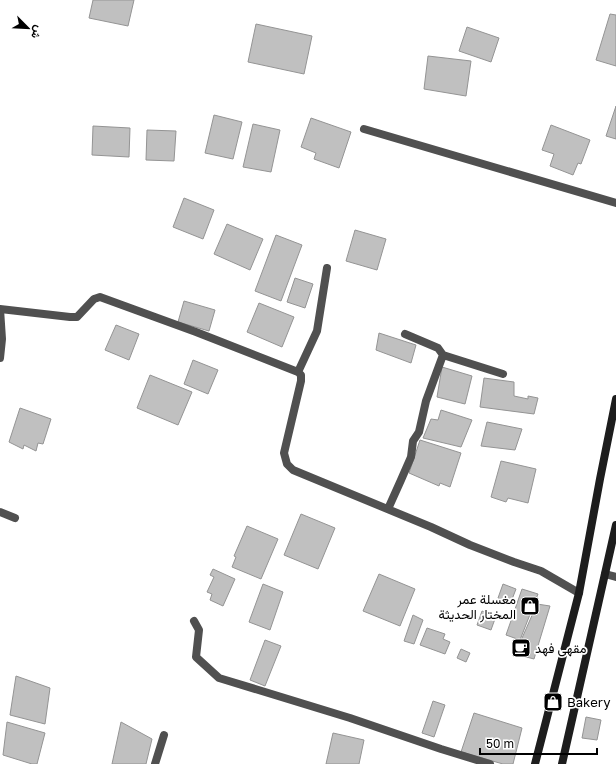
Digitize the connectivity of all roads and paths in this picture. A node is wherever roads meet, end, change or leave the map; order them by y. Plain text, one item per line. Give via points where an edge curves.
1 (364, 129) dead end
2 (616, 203) edge
3 (327, 268) dead end
4 (0, 309) edge
5 (405, 334) dead end
6 (443, 355) junction
7 (0, 358) edge
8 (298, 372) junction
9 (503, 374) dead end
10 (616, 399) edge
11 (388, 509) junction
12 (0, 512) edge
13 (14, 518) dead end
14 (616, 525) edge
15 (605, 574) junction
16 (616, 577) edge
17 (579, 593) junction
18 (194, 621) dead end
19 (164, 735) dead end
20 (155, 764) edge
21 (490, 764) edge
22 (535, 764) edge
23 (562, 764) edge

1 - 2 street
3 - 8 street via 317,331
4 - 7 street
4 - 8 street via 77,317 94,299 100,297
5 - 6 street via 438,348
6 - 9 street
6 - 11 street via 426,400 419,432 413,441 411,457
8 - 11 street via 301,380 284,453 288,464 300,474
10 - 17 main road
11 - 17 street via 470,545 541,571
12 - 13 street
14 - 15 main road
15 - 16 street
15 - 23 main road
17 - 22 main road
18 - 21 street via 199,630 196,657 219,678
19 - 20 street

